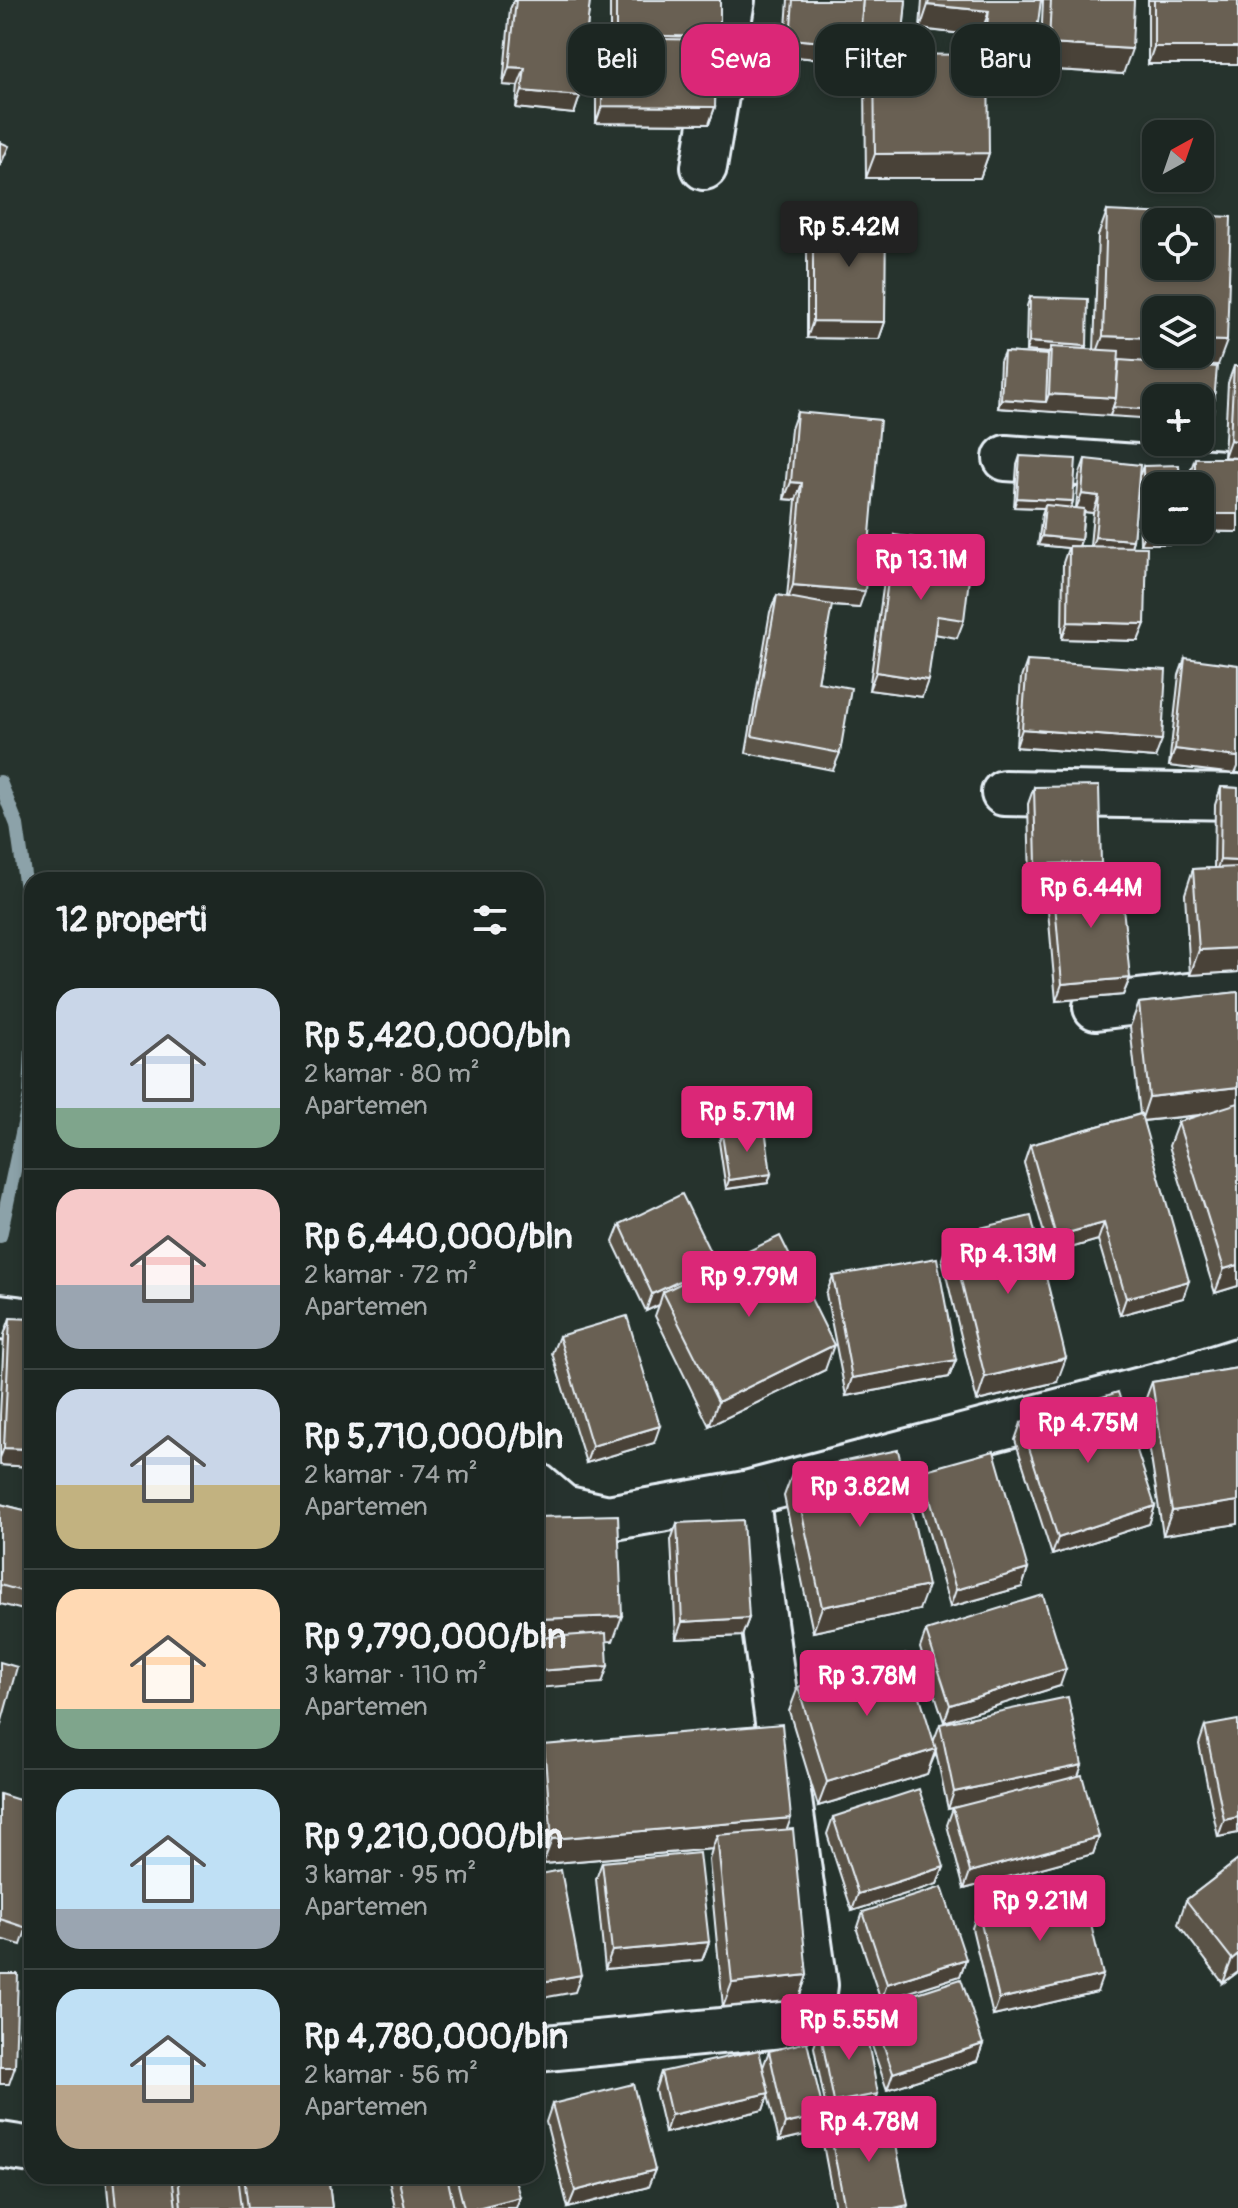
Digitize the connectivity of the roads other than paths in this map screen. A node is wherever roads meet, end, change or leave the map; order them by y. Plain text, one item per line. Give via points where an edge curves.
1 (732, 0) edge
2 (704, 167) dead end
3 (1006, 458) dead end
4 (1238, 474) edge
5 (1004, 793) dead end
6 (1238, 797) edge
7 (1238, 990) edge
8 (1096, 1007) edge
9 (0, 1317) edge
10 (24, 1320) edge
11 (1238, 1361) edge
12 (544, 1492) edge
13 (746, 1494) junction
14 (544, 2048) edge
15 (0, 2145) edge
16 (24, 2149) edge

1 - 2 street
3 - 4 street
5 - 6 street
7 - 8 street
9 - 10 street
11 - 13 street
12 - 13 street via 563,1508 608,1518
13 - 14 street via 815,1985 812,2008 792,2024
15 - 16 street

